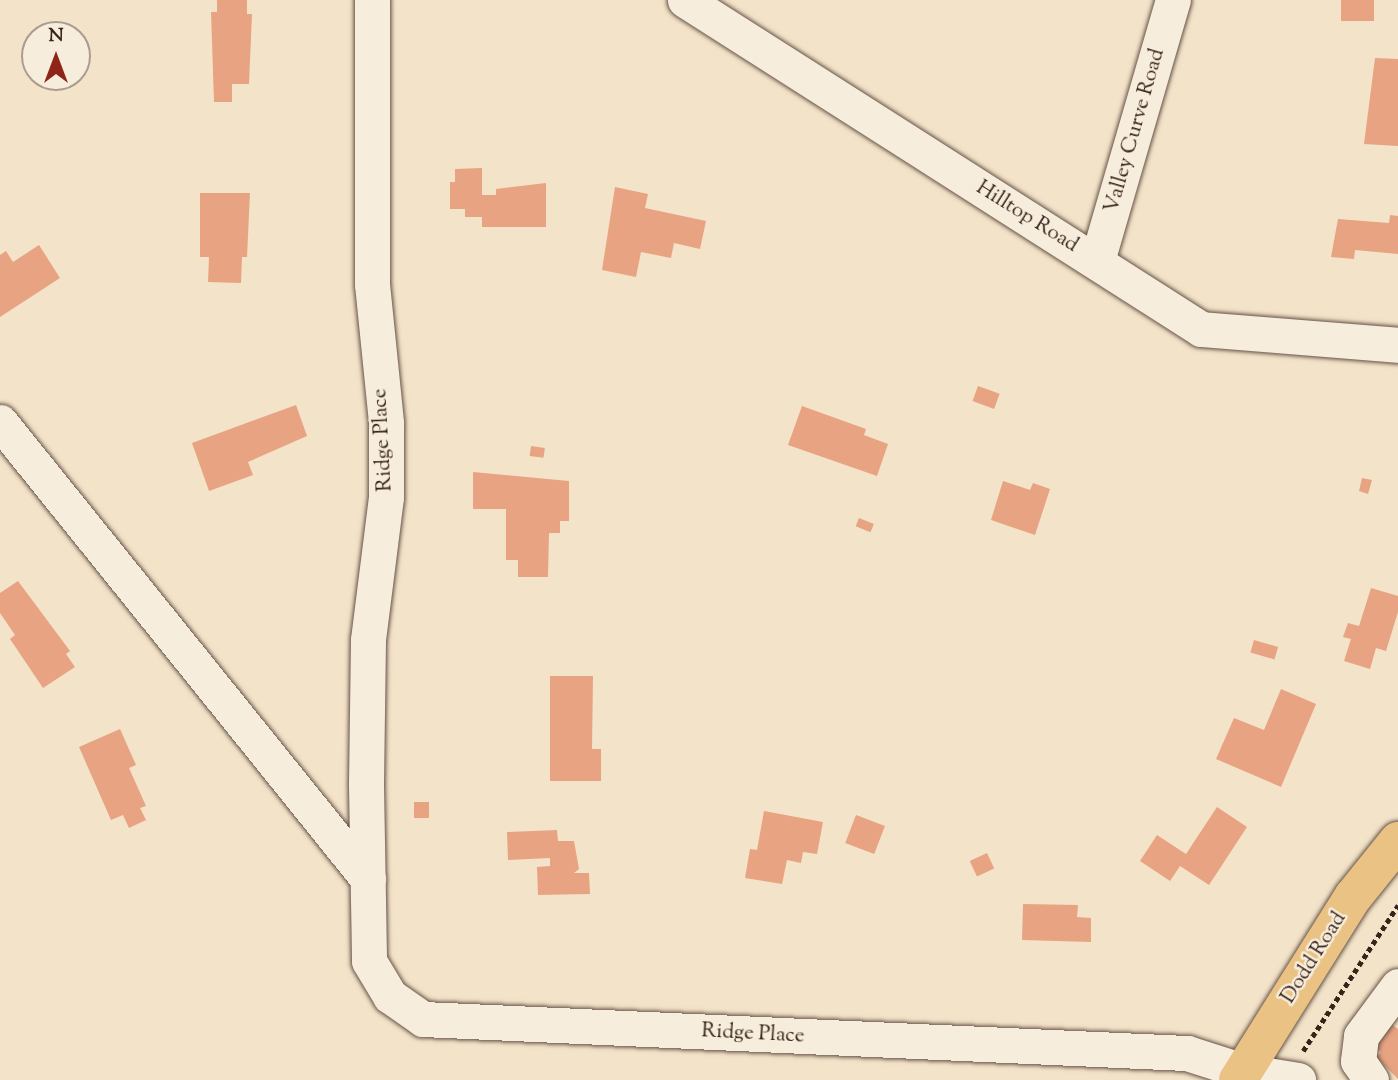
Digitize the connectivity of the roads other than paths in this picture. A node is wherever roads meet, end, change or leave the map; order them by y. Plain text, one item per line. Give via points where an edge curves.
1 (372, 0) edge
2 (685, 0) edge
3 (1173, 0) edge
4 (1097, 261) junction
5 (1398, 345) edge
6 (0, 422) edge
7 (1398, 841) edge
8 (368, 878) junction
9 (1398, 986) edge
10 (1298, 1069) edge
11 (1243, 1077) edge
12 (1371, 1080) edge

1 - 8 street, Ridge Place via 372,284 386,423 386,497 368,640
2 - 4 street, Hilltop Road
3 - 4 street, Valley Curve Road
4 - 5 street, Hilltop Road via 1201,329
6 - 8 street
7 - 11 main road, Dodd Road via 1353,897
8 - 11 street, Ridge Place via 369,961 390,996 423,1019 1187,1053
9 - 12 street via 1361,1037 1358,1061
10 - 11 street, Ridge Place

